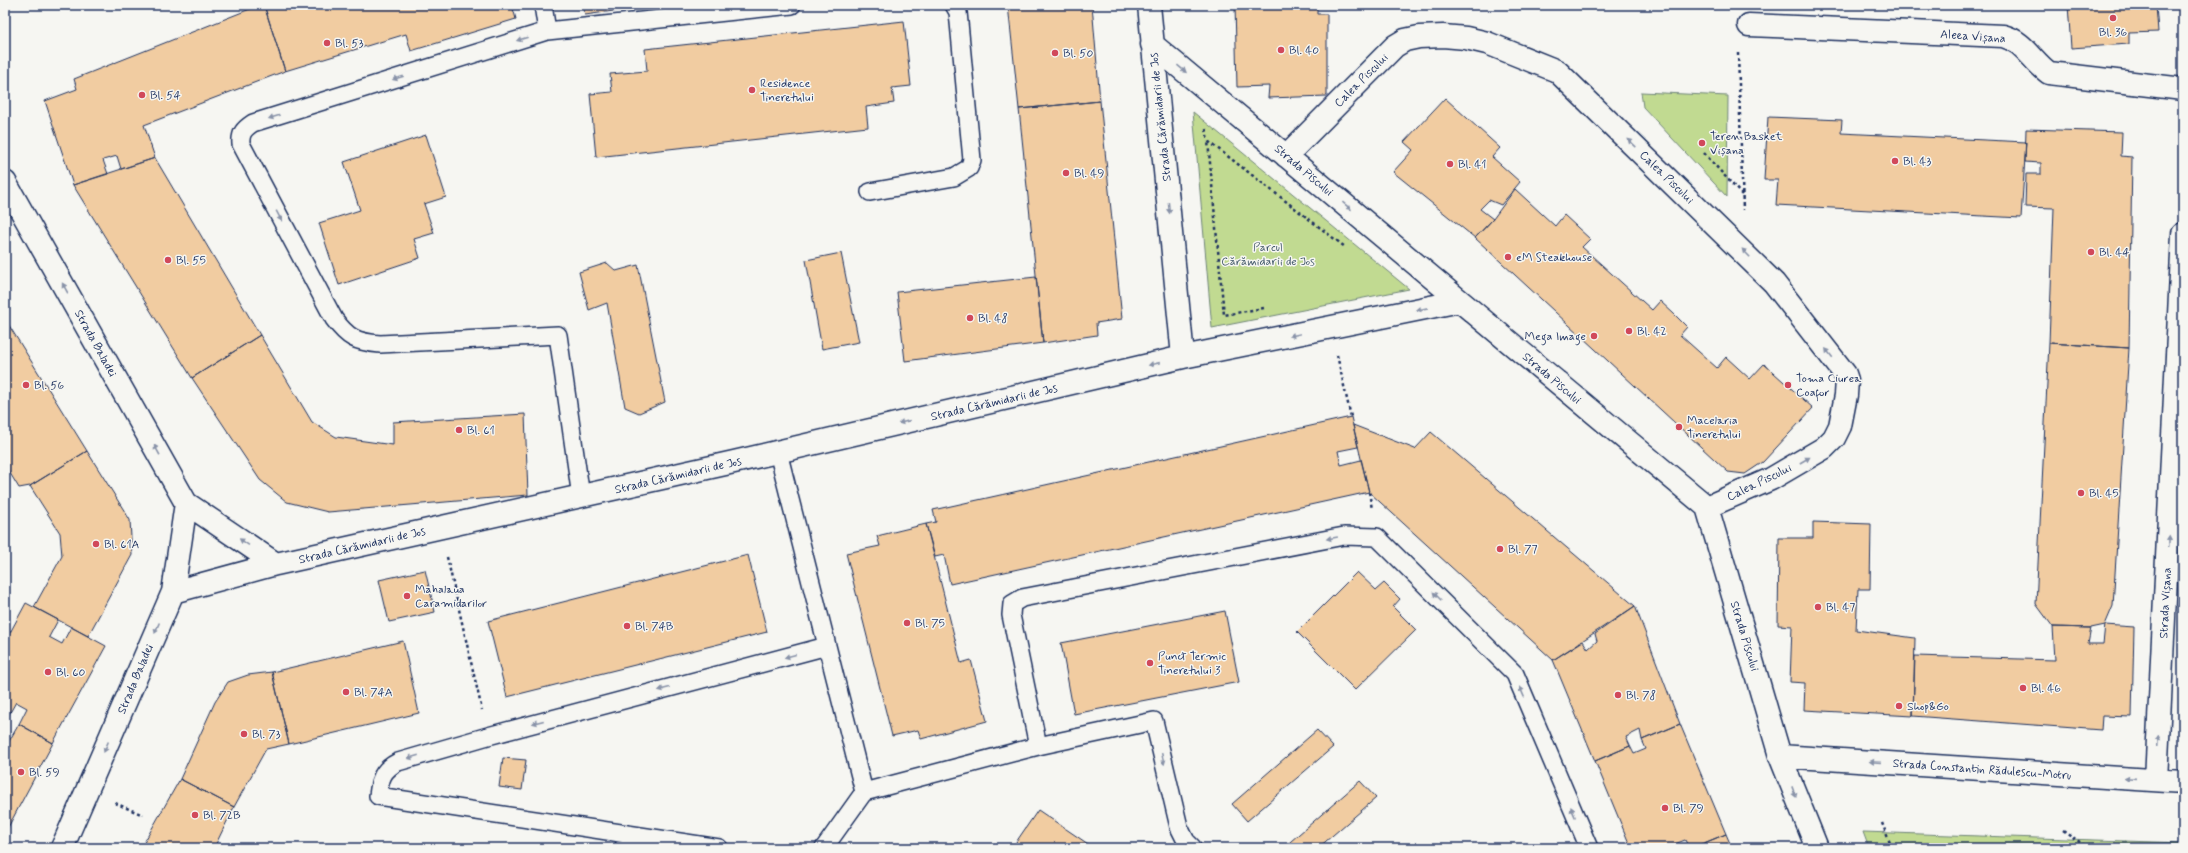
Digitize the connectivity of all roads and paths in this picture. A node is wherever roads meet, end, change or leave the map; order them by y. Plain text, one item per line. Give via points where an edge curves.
1 (543, 5) edge
2 (792, 5) edge
3 (954, 5) edge
4 (1149, 5) edge
5 (1749, 25) dead end
6 (547, 31) junction
7 (1152, 44) junction
8 (1738, 45) dead end
9 (2183, 89) edge
10 (1704, 153) dead end
11 (1286, 156) junction
12 (5, 182) edge
13 (870, 192) dead end
14 (1743, 196) junction
15 (2183, 234) edge
16 (1349, 250) dead end
17 (1743, 250) junction
18 (2182, 295) edge
19 (1460, 301) junction
20 (1266, 307) dead end
21 (1331, 328) junction
22 (1183, 357) junction
23 (1351, 417) dead end
24 (778, 452) junction
25 (581, 497) junction
26 (186, 503) junction
27 (1707, 507) junction
28 (440, 527) junction
29 (276, 564) junction
30 (173, 592) junction
31 (827, 646) junction
32 (488, 736) junction
33 (1038, 746) junction
34 (1780, 756) junction
35 (2156, 780) junction
36 (2183, 782) edge
37 (864, 792) junction
38 (108, 799) dead end
39 (144, 815) dead end
40 (1882, 823) dead end
41 (2063, 830) dead end
42 (625, 841) edge
43 (62, 848) edge
44 (719, 848) edge
45 (824, 848) edge
46 (1193, 848) edge
47 (1589, 848) edge
48 (1817, 848) edge
49 (1892, 848) edge
50 (2088, 848) edge
51 (2136, 848) edge
52 (2165, 848) edge

1 - 6 lane
2 - 6 lane
3 - 13 lane via 960,26 972,160 968,168 954,176
4 - 7 street
5 - 9 street, Aleea Vișana via 2003,36 2019,43 2049,73
6 -> 25 lane via 253,123 240,137 241,144 334,319 351,338 364,343 380,344 558,335
7 -> 11 street, Strada Piscului
7 -> 22 street, Strada Cărămidarii de Jos
8 - 14 path
10 - 14 path
17 -> 11 street, Calea Piscului via 1557,70 1487,43 1466,38 1419,37 1405,40 1395,46
11 -> 19 street, Strada Piscului
26 -> 12 street, Strada Baladei
14 - 17 path
15 - 18 street, Strada Vișana
16 - 20 path via 1208,140 1224,315
27 -> 17 street, Calea Piscului via 1771,479 1824,448 1834,438 1844,412 1847,385 1845,374 1774,283
35 -> 18 street, Strada Vișana
19 -> 21 street, Strada Cărămidarii de Jos
19 - 27 street, Strada Piscului
21 -> 22 street, Strada Cărămidarii de Jos
21 - 23 path
22 -> 24 street, Strada Cărămidarii de Jos
24 - 25 street, Strada Cărămidarii de Jos
24 - 31 lane
25 - 28 street, Strada Cărămidarii de Jos
29 -> 26 street, Strada Baladei
26 - 30 street, Strada Baladei
27 - 34 street, Strada Piscului
28 - 29 street, Strada Cărămidarii de Jos
28 - 32 path
29 - 30 street, Strada Cărămidarii de Jos
30 -> 43 street, Strada Baladei
31 -> 32 lane
31 - 37 lane
32 -> 42 lane via 392,765 380,777 378,796
33 - 37 lane
33 -> 46 lane via 1154,721 1178,827
47 -> 33 lane via 1514,674 1377,537 1344,536 1098,583 1012,604 1011,615
35 -> 34 street, Strada Constantin Rădulescu-Motru
34 -> 48 street, Strada Piscului
35 - 36 street, Strada Constantin Rădulescu-Motru
37 - 45 lane
38 - 39 path
40 - 49 path
41 - 50 path
42 - 44 lane
51 - 52 path

